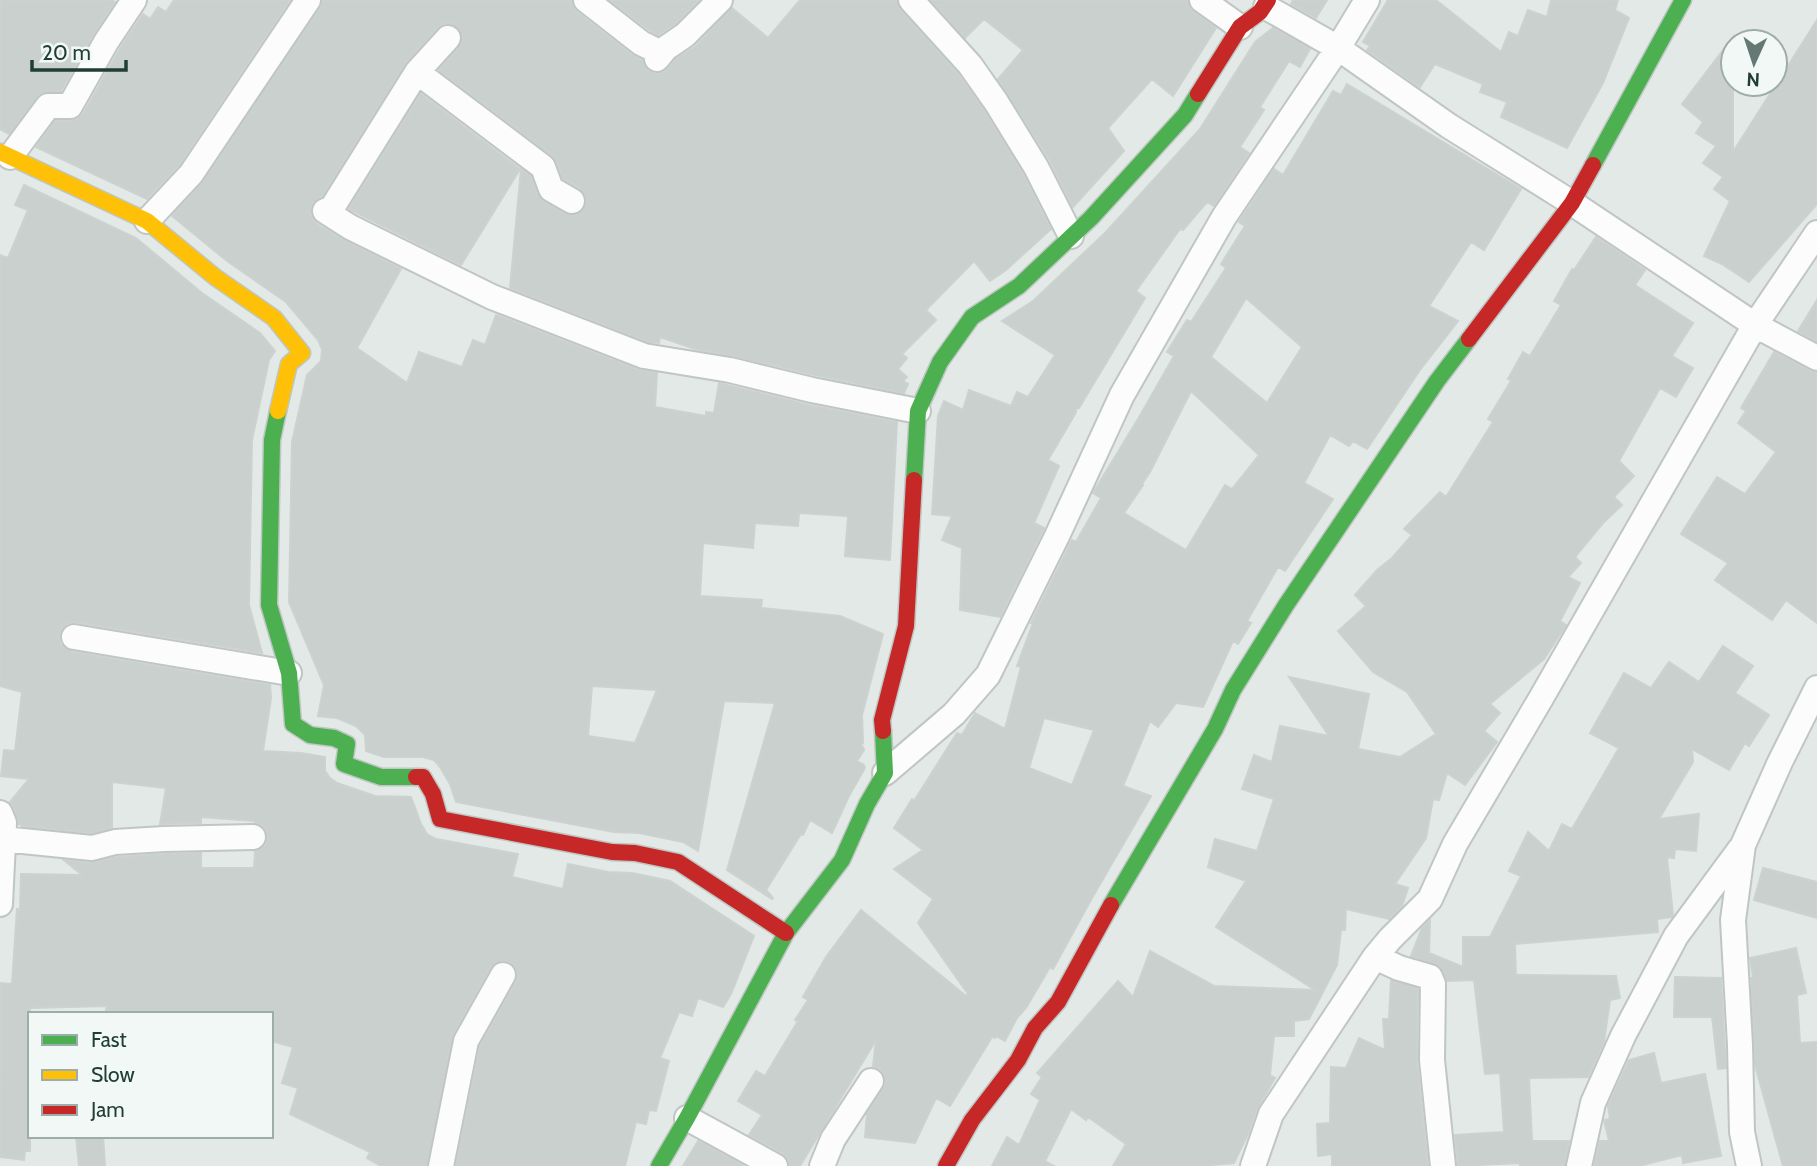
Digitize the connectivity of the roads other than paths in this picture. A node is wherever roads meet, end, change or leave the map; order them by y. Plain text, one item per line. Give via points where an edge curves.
1 (134, 0) edge
2 (308, 0) edge
3 (586, 0) edge
4 (720, 0) edge
5 (911, 0) edge
6 (1202, 0) edge
7 (1367, 0) edge
8 (1683, 0) edge
9 (1267, 3) edge
10 (1240, 27) junction
11 (448, 38) dead end
12 (1338, 48) junction
13 (417, 72) junction
14 (3, 154) edge
15 (572, 201) dead end
16 (1572, 203) junction
17 (147, 221) junction
18 (1817, 233) edge
19 (1071, 236) junction
20 (1755, 325) junction
21 (1817, 358) edge
22 (918, 411) junction
23 (74, 637) dead end
24 (289, 673) junction
25 (1817, 688) edge
26 (885, 774) junction
27 (0, 813) edge
28 (253, 837) dead end
29 (3, 839) junction
30 (1743, 845) junction
31 (0, 904) edge
32 (786, 933) junction
33 (1376, 957) junction
34 (503, 975) dead end
35 (871, 1081) dead end
36 (687, 1118) junction
37 (441, 1166) edge
38 (659, 1166) edge
39 (775, 1166) edge
40 (822, 1166) edge
41 (946, 1166) edge
42 (1253, 1166) edge
43 (1443, 1166) edge
44 (1578, 1166) edge
45 (1749, 1166) edge

1 - 14 street via 70,106 48,106
2 - 17 street via 191,174
3 - 4 street via 655,50 657,59
5 - 19 street via 970,65 996,102
6 - 10 street
7 - 12 street
8 - 16 street
9 - 10 street
9 - 12 street
10 - 19 street via 1185,115
11 - 13 street
12 - 16 street via 1449,126
12 - 26 street via 1224,217 1122,395 988,675 954,714
13 - 15 street via 543,167 551,190
13 - 22 street via 332,208 325,211 492,297 645,355
14 - 17 street
16 - 20 street
16 - 41 street via 1437,381 1286,605 1233,690 1058,1002 972,1120
17 - 24 street via 274,318 302,353 289,364 272,440 269,605
18 - 20 street
19 - 22 street via 1019,286 972,317 940,362
20 - 21 street
20 - 33 street via 1455,844 1430,899
22 - 26 street via 906,626 882,720
23 - 24 street
24 - 32 street via 293,724 310,735 347,744 344,764 381,777 424,777 440,819 678,862
25 - 30 street
26 - 32 street via 842,860
27 - 29 street
28 - 29 street via 115,842 92,848
29 - 31 street
30 - 44 street via 1676,936 1623,1036 1592,1103
30 - 45 street via 1733,920 1741,1132
32 - 36 street
33 - 42 street via 1271,1114
33 - 43 street via 1430,977 1433,984 1432,1059
34 - 37 street via 466,1041
35 - 40 street via 833,1139
36 - 38 street
36 - 39 street

